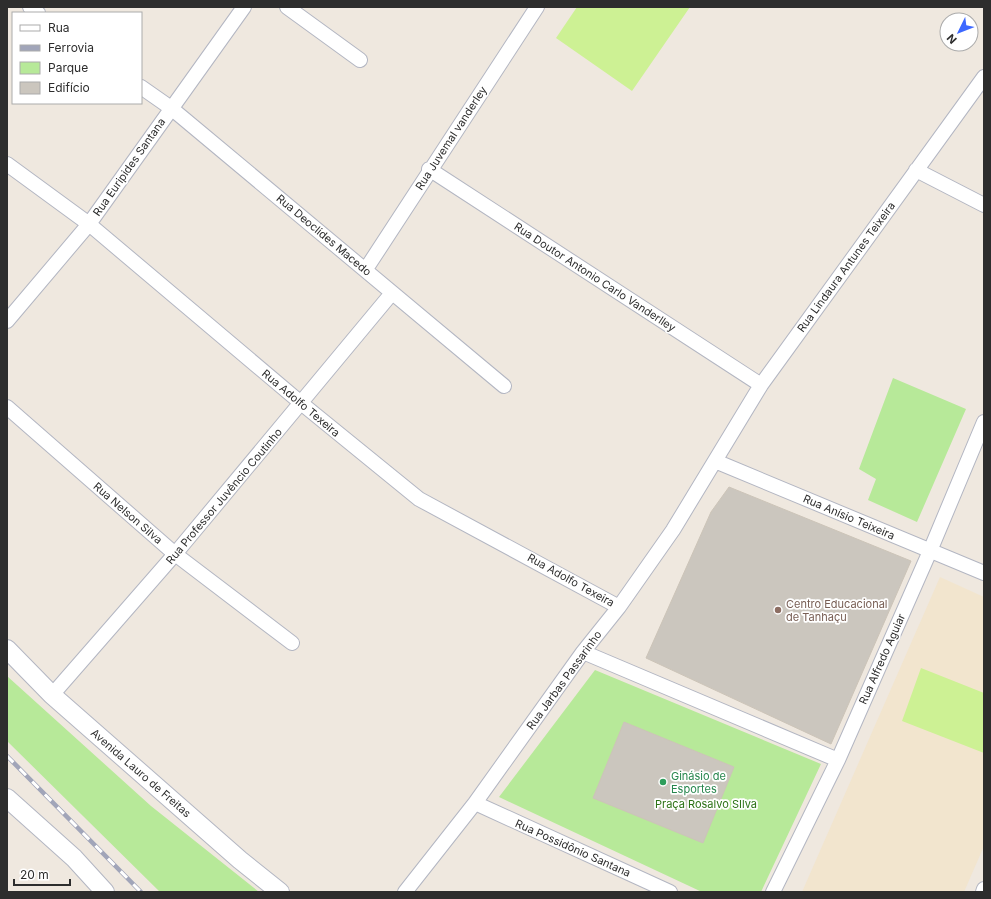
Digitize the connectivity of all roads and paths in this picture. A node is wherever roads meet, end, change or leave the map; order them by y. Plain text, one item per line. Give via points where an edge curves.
1 (244, 7) edge
2 (287, 7) edge
3 (537, 7) edge
4 (360, 60) dead end
5 (984, 77) edge
6 (142, 88) edge
7 (171, 108) junction
8 (7, 164) edge
9 (429, 169) junction
10 (916, 170) junction
11 (984, 205) edge
12 (89, 224) junction
13 (366, 269) junction
14 (392, 293) junction
15 (7, 321) edge
16 (761, 385) junction
17 (504, 386) dead end
18 (301, 403) junction
19 (7, 407) edge
20 (984, 422) edge
21 (715, 461) junction
22 (930, 551) junction
23 (175, 554) junction
24 (984, 573) edge
25 (619, 607) junction
26 (292, 643) dead end
27 (7, 649) edge
28 (583, 652) junction
29 (52, 695) junction
30 (838, 760) junction
31 (7, 798) edge
32 (475, 803) junction
33 (984, 889) edge
34 (105, 892) edge
35 (280, 892) edge
36 (405, 892) edge
37 (670, 892) edge
38 (773, 892) edge
39 (983, 892) edge

1 - 7 street, Rua Euripides Santana
2 - 4 street
3 - 9 street, Rua Juvemal vanderley
5 - 10 street, Rua Lindaura Antunes Teixeira
6 - 7 street, Rua Deoclides Macedo
7 - 12 street, Rua Euripides Santana
7 - 13 street, Rua Deoclides Macedo
8 - 12 street, Rua Adolfo Texeira
9 - 13 street, Rua Juvemal vanderley
9 - 16 street, Rua Doutor Antonio Carlo Vanderlley
10 - 11 street
10 - 16 street, Rua Lindaura Antunes Teixeira
12 - 15 street, Rua Euripides Santana
12 - 18 street, Rua Adolfo Texeira
13 - 14 street, Rua Deoclides Macedo
14 - 17 street, Rua Deoclides Macedo
14 - 18 street, Rua Professor Juvêncio Coutinho
16 - 21 street, Rua Lindaura Antunes Teixeira
18 - 23 street, Rua Professor Juvêncio Coutinho
18 - 25 street, Rua Adolfo Texeira via 419,499
19 - 23 street, Rua Nelson Silva
20 - 22 street, Rua Alfredo Aguiar
21 - 22 street, Rua Anísio Teixeira
21 - 25 street, Rua Jarbas Passarinho
22 - 24 street, Rua Anísio Teixeira
22 - 30 street, Rua Alfredo Aguiar
23 - 26 street, Rua Nelson Silva
23 - 29 street, Rua Professor Juvêncio Coutinho
25 - 28 street, Rua Jarbas Passarinho
27 - 29 street, Avenida Lauro de Freitas
28 - 30 street
28 - 32 street, Rua Jarbas Passarinho
29 - 35 street, Avenida Lauro de Freitas
30 - 38 street, Rua Alfredo Aguiar
31 - 34 street via 74,858
32 - 36 street, Rua Jarbas Passarinho
32 - 37 street, Rua Possidônio Santana
33 - 39 street

